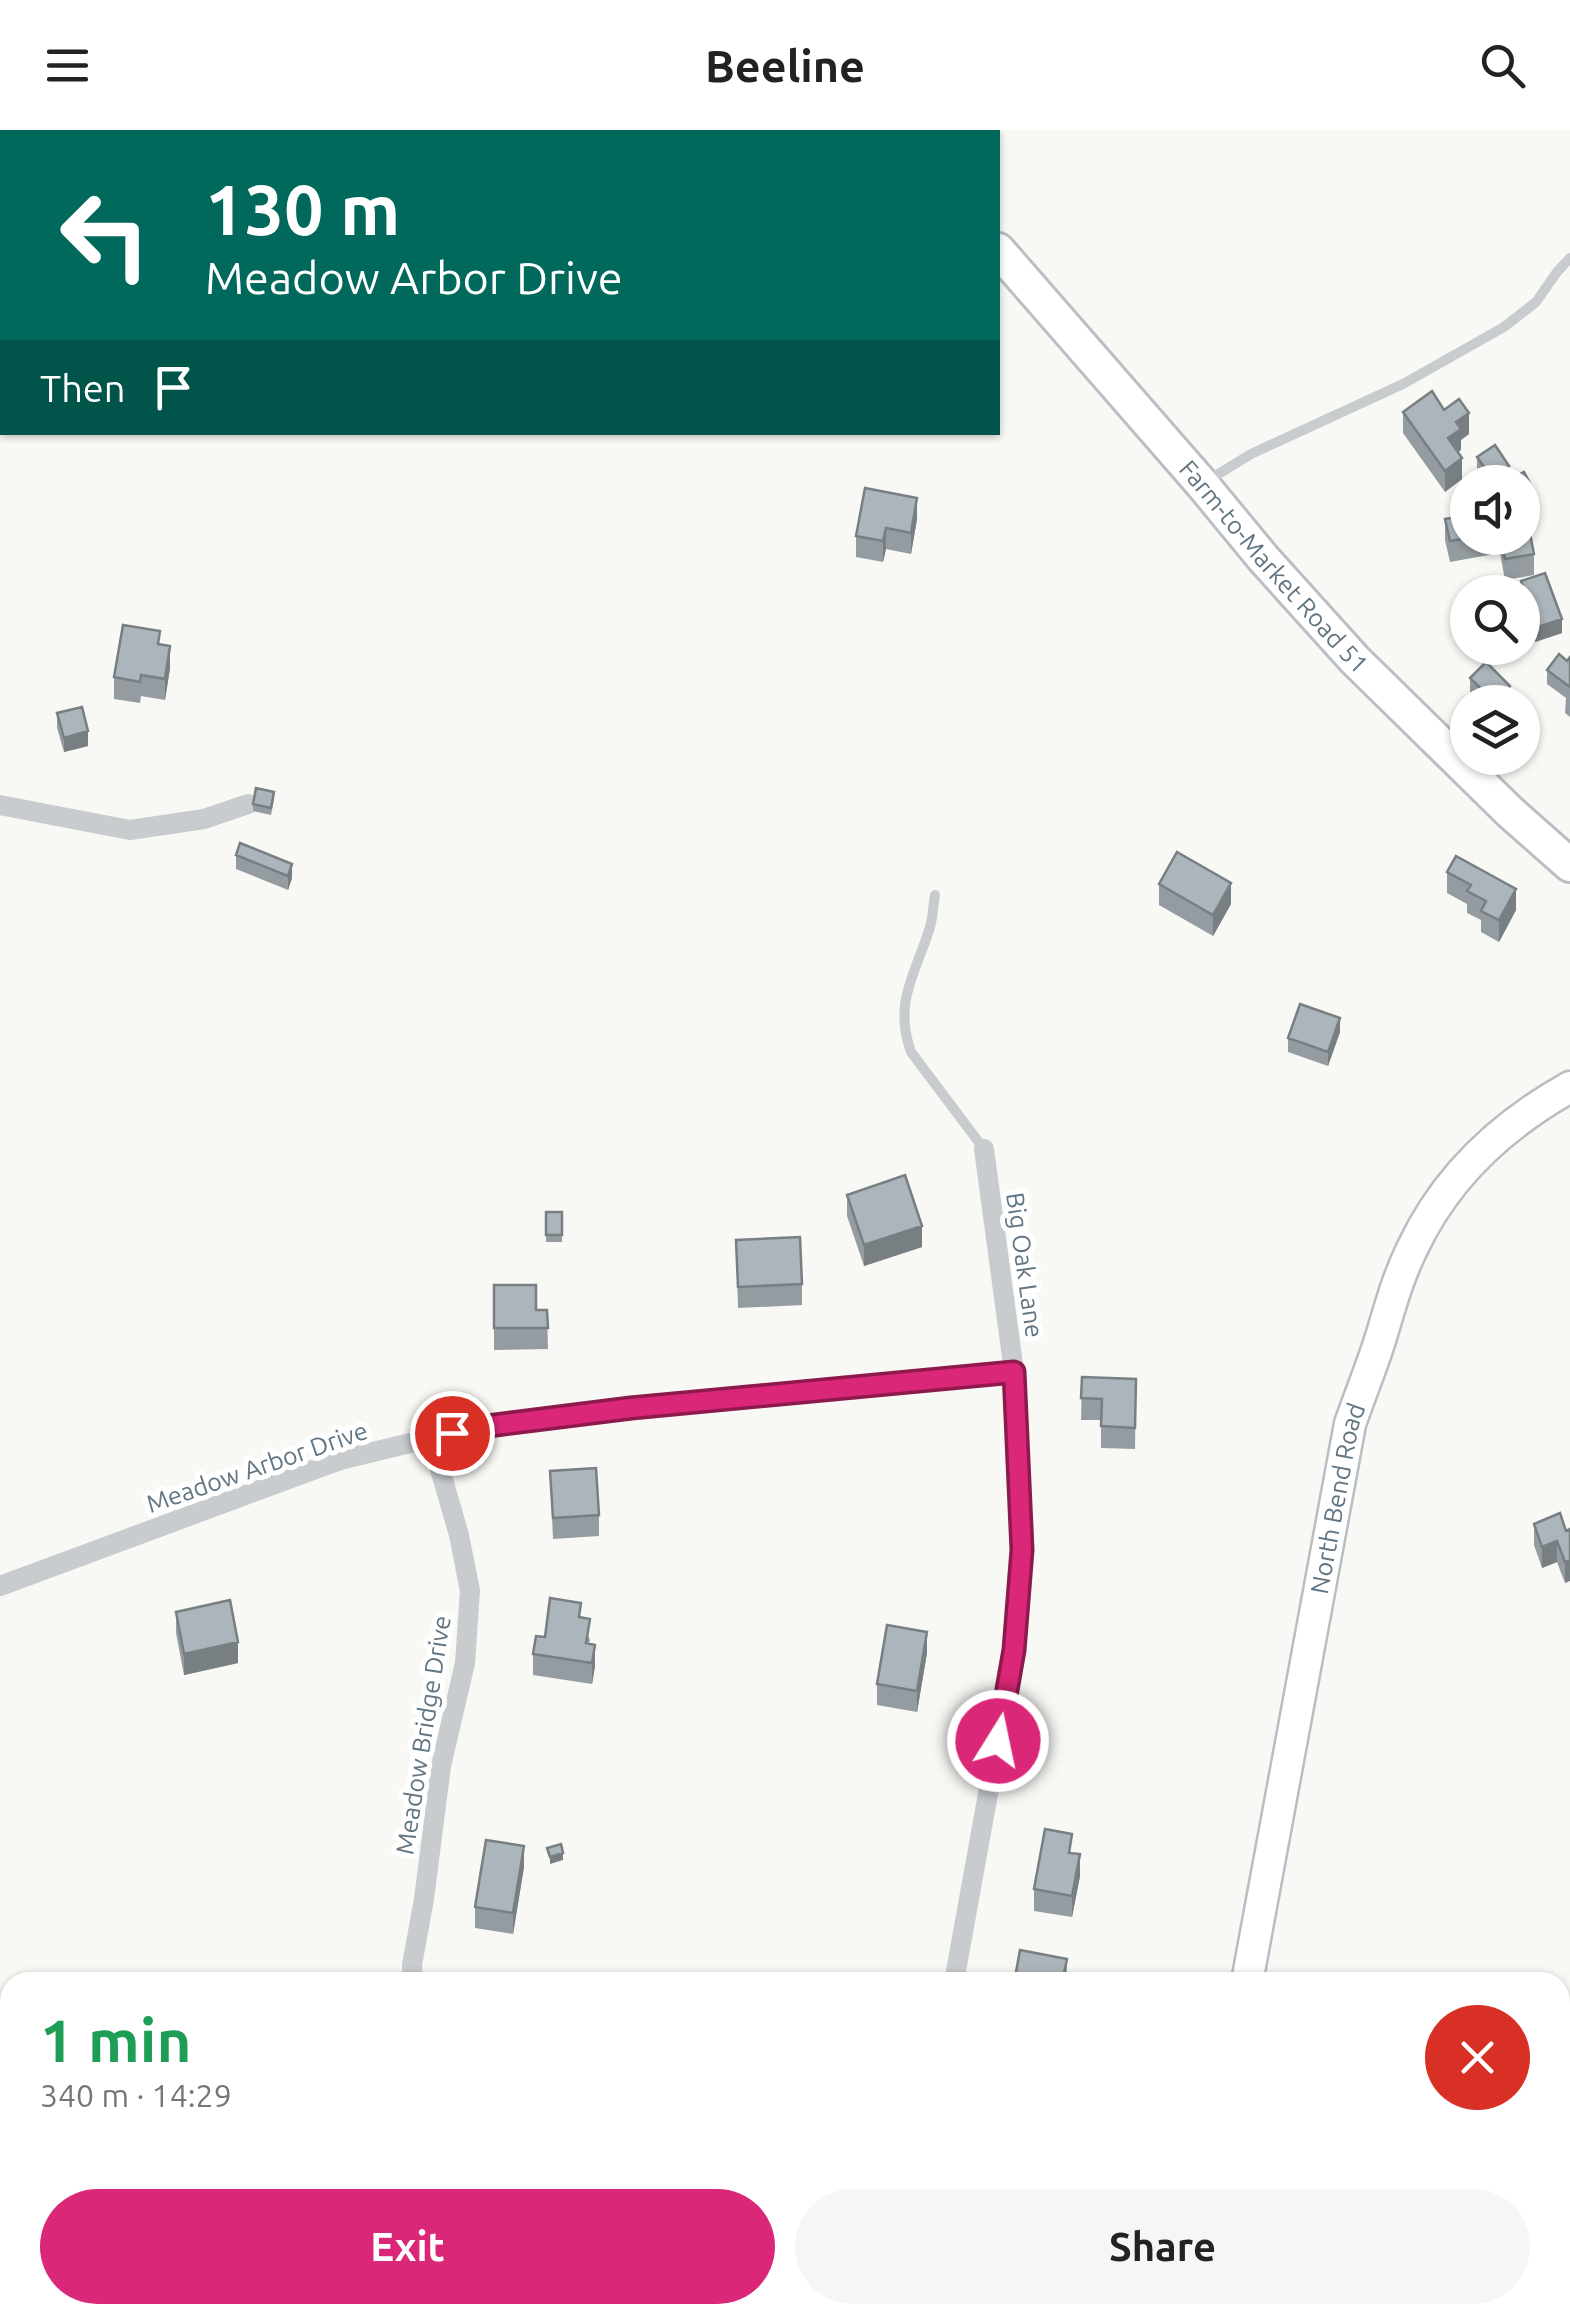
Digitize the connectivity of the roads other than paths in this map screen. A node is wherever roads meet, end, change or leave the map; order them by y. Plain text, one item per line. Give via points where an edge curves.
1 (1000, 252) edge
2 (1570, 258) edge
3 (1202, 484) junction
4 (0, 804) edge
5 (248, 804) dead end
6 (1570, 865) edge
7 (935, 895) dead end
8 (1570, 1087) edge
9 (984, 1149) joint
10 (1014, 1372) junction
11 (431, 1438) junction
12 (0, 1586) edge
13 (412, 1972) edge
14 (956, 1972) edge
15 (1249, 1972) edge

1 - 3 main road, Farm-to-Market Road 51
2 - 3 lane via 1536,302 1504,327
3 - 6 main road, Farm-to-Market Road 51 via 1354,660
4 - 5 street via 130,830 204,819
7 - 9 lane via 906,994 904,1033 911,1052
8 - 15 street, North Bend Road via 1504,1130 1473,1160 1442,1196 1394,1291 1350,1424
9 - 10 street, Big Oak Lane
10 - 11 street, Meadow Arbor Drive via 631,1408
10 - 14 street, Big Oak Lane via 1022,1550 1014,1650
11 - 12 street, Meadow Arbor Drive via 340,1460
11 - 13 street, Meadow Bridge Drive via 470,1591 465,1663 442,1766

